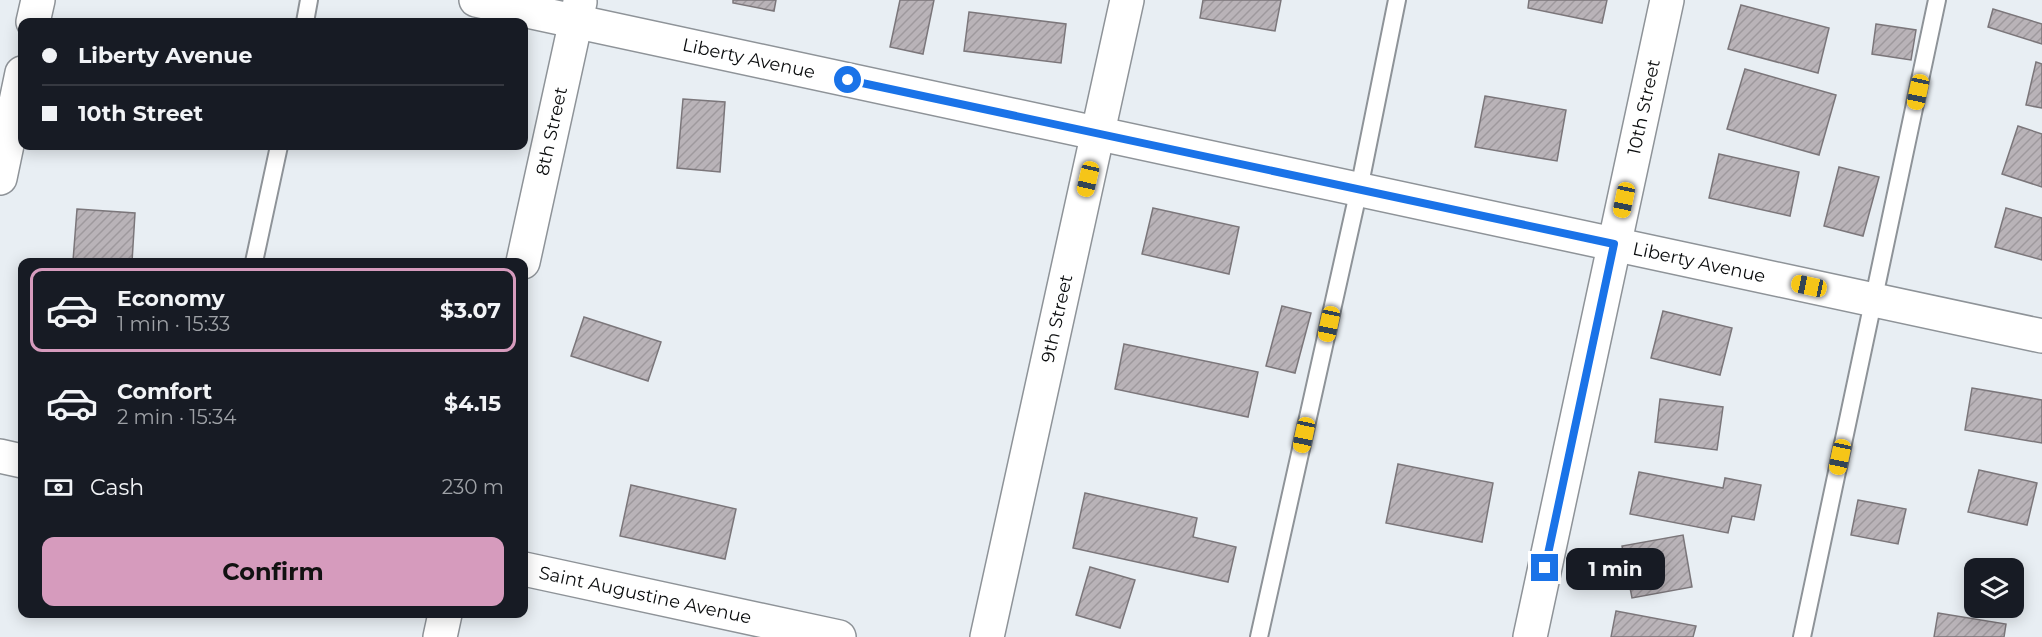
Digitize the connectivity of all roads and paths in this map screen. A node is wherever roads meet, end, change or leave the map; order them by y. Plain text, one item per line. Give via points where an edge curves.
1 (38, 0) edge
2 (309, 0) edge
3 (476, 0) edge
4 (1127, 0) edge
5 (1397, 0) edge
6 (1666, 0) edge
7 (1937, 0) edge
8 (578, 11) edge
9 (34, 18) edge
10 (306, 18) edge
11 (18, 92) edge
12 (1098, 133) junction
13 (278, 150) edge
14 (0, 178) edge
15 (1359, 189) junction
16 (1614, 244) junction
17 (255, 258) edge
18 (524, 258) edge
19 (1874, 300) junction
20 (2042, 336) edge
21 (0, 456) edge
22 (18, 460) edge
23 (528, 570) edge
24 (444, 618) edge
25 (440, 637) edge
26 (839, 637) edge
27 (987, 637) edge
28 (1259, 637) edge
29 (1530, 637) edge
30 (1802, 637) edge

1 - 9 street
2 - 10 lane
3 - 8 street, Liberty Avenue
4 - 12 street, 9th Street
5 - 15 lane
6 - 16 street, 10th Street
7 - 19 lane
8 - 12 street, Liberty Avenue
8 - 18 street, 8th Street
11 - 14 street
12 - 15 street, Liberty Avenue
12 - 27 street, 9th Street
13 - 17 lane
15 - 16 street, Liberty Avenue
15 - 28 lane
16 - 19 street, Liberty Avenue
16 - 29 street, 10th Street
19 - 20 street, Liberty Avenue
19 - 30 lane
21 - 22 street
23 - 26 street, Saint Augustine Avenue
24 - 25 street

